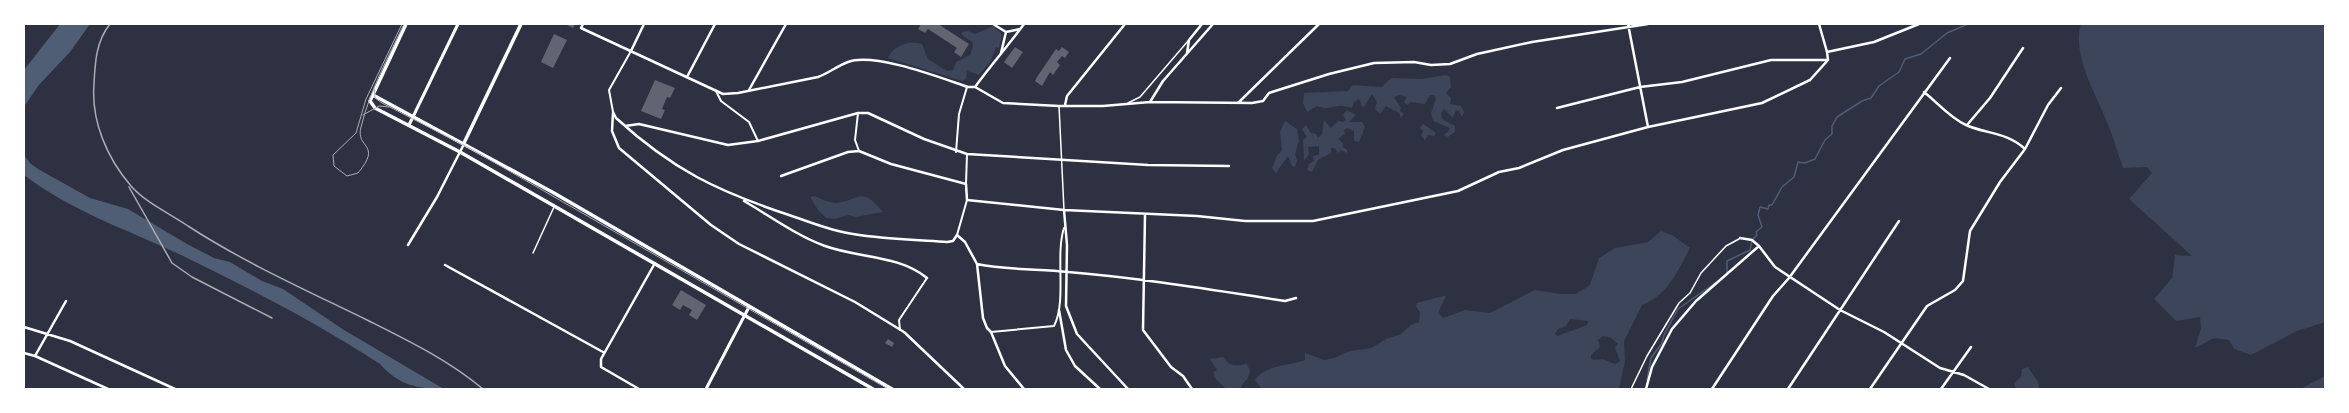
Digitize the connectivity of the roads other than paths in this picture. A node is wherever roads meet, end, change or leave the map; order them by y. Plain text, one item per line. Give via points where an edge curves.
1 (406, 24) edge
2 (458, 24) edge
3 (521, 24) edge
4 (583, 24) edge
5 (644, 24) edge
6 (714, 24) edge
7 (786, 24) edge
8 (993, 24) edge
9 (1024, 24) edge
10 (1125, 24) edge
11 (1202, 24) edge
12 (1213, 24) edge
13 (1319, 24) edge
14 (1628, 24) edge
15 (1648, 24) edge
16 (1819, 24) edge
17 (1919, 24) edge
18 (1629, 28) junction
19 (1020, 30) junction
20 (1006, 32) junction
21 (1189, 40) junction
22 (2023, 48) dead end
23 (631, 51) junction
24 (1827, 52) junction
25 (1187, 53) junction
26 (1000, 54) junction
27 (1950, 58) dead end
28 (1828, 60) junction
29 (686, 77) junction
30 (974, 86) junction
31 (968, 87) junction
32 (1640, 87) junction
33 (2061, 88) dead end
34 (716, 91) junction
35 (749, 91) junction
36 (1924, 92) junction
37 (373, 95) junction
38 (1150, 102) junction
39 (1237, 103) junction
40 (1126, 104) junction
41 (1059, 106) junction
42 (1065, 106) junction
43 (1557, 108) dead end
44 (613, 112) junction
45 (858, 113) junction
46 (414, 115) junction
47 (409, 125) junction
48 (1967, 125) junction
49 (625, 126) junction
50 (1648, 127) junction
51 (758, 141) junction
52 (464, 143) junction
53 (2024, 149) junction
54 (859, 151) junction
55 (460, 152) junction
56 (956, 152) junction
57 (967, 154) junction
58 (1061, 160) junction
59 (1229, 166) dead end
60 (781, 176) dead end
61 (966, 184) junction
62 (738, 198) junction
63 (968, 200) junction
64 (555, 206) junction
65 (1064, 210) junction
66 (1145, 214) junction
67 (1899, 221) dead end
68 (1064, 228) junction
69 (957, 235) junction
70 (1740, 238) joint
71 (408, 245) dead end
72 (1760, 246) junction
73 (533, 253) dead end
74 (655, 263) junction
75 (977, 264) junction
76 (445, 265) dead end
77 (1060, 272) junction
78 (1066, 272) junction
79 (927, 278) joint
80 (1789, 278) junction
81 (1142, 281) junction
82 (1296, 298) dead end
83 (66, 301) dead end
84 (749, 307) junction
85 (1059, 310) junction
86 (1840, 310) junction
87 (746, 314) junction
88 (24, 327) edge
89 (901, 331) junction
90 (991, 332) junction
91 (47, 336) junction
92 (1901, 343) junction
93 (1971, 347) dead end
94 (603, 352) junction
95 (24, 353) edge
96 (35, 356) junction
97 (1954, 371) junction
98 (165, 384) junction
99 (108, 389) edge
100 (163, 389) edge
101 (175, 389) edge
102 (639, 389) edge
103 (706, 389) edge
104 (873, 389) edge
105 (892, 389) edge
106 (964, 389) edge
107 (1024, 389) edge
108 (1100, 389) edge
109 (1128, 389) edge
110 (1192, 389) edge
111 (1631, 389) edge
112 (1646, 389) edge
113 (1712, 389) edge
114 (1788, 389) edge
115 (1870, 389) edge
116 (1941, 389) edge
117 (1989, 389) edge

1 - 37 main road
2 - 46 street
3 - 52 main road
4 - 23 street via 581,28
5 - 23 street
6 - 29 street
7 - 35 street
8 - 20 street
9 - 19 street
10 - 42 street via 1067,96
11 - 21 street
12 - 25 street
13 - 39 street
14 - 18 street
15 - 18 street
16 - 24 street
17 - 24 street via 1874,42
18 - 32 street
18 - 39 street via 1532,42 1477,54 1450,64 1374,64 1329,74 1268,93 1263,101
19 - 20 street
19 - 26 street
20 - 26 street
21 - 25 street
21 - 40 lane via 1140,97
22 - 48 street via 1990,98
23 - 29 street
23 - 44 street via 609,90
24 - 28 street
25 - 38 street
26 - 30 street
27 - 36 street
28 - 32 street via 1771,60 1682,82
28 - 50 street via 1810,80 1762,103
29 - 34 street
30 - 31 street
30 - 41 street via 1003,103
31 - 35 street via 885,62 860,60 848,62 818,77
31 - 56 street via 958,114
32 - 43 street
32 - 50 street
33 - 53 street via 2048,105
34 - 35 street via 723,94
34 - 51 street via 721,101 749,122
36 - 48 street via 1955,119
36 - 80 street
37 - 46 main road
37 - 47 main road via 371,105
38 - 39 street
38 - 40 street
40 - 42 street
41 - 42 street
41 - 58 lane
44 - 49 street
44 - 89 street via 612,131 619,148 711,225 738,244 855,302
45 - 51 street
45 - 54 street via 855,140
45 - 56 street via 874,116
46 - 47 street
46 - 52 main road
47 - 55 main road
48 - 53 street via 2016,140
49 - 51 street via 639,124 728,145
49 - 62 street via 651,149 689,174
50 - 66 street via 1563,150 1519,168 1499,172 1458,191 1313,221 1245,221
52 - 55 street
52 - 84 main road
53 - 92 street via 1970,231 1962,281 1955,290 1926,306
54 - 60 street via 848,152
54 - 61 street via 891,164
55 - 64 main road
55 - 71 street
56 - 57 street
57 - 58 street
57 - 61 street
58 - 59 street
58 - 65 lane
61 - 63 street
62 - 69 street via 854,234 947,242 953,241
62 - 79 street via 822,245 914,268
63 - 65 street
63 - 69 street
64 - 73 lane
64 - 74 main road
65 - 66 street
65 - 68 street
66 - 81 street
67 - 86 street
68 - 77 street
68 - 78 street via 1067,245
69 - 75 street via 965,242
70 - 72 street via 1752,240
70 - 111 lane via 1726,246 1701,274 1690,293 1679,302
72 - 80 street via 1775,267
72 - 112 street via 1696,301 1672,329 1652,367
74 - 87 main road
74 - 94 street
75 - 77 street
75 - 90 street via 983,318
76 - 94 street
77 - 78 street
77 - 85 street
78 - 81 street
78 - 109 street via 1066,306 1077,334
79 - 89 street via 899,320
80 - 86 street
80 - 113 street via 1773,296
81 - 82 street via 1186,285 1285,301
81 - 110 street via 1143,330 1150,342
83 - 91 street
84 - 87 street
84 - 105 main road
85 - 90 street via 1054,326
85 - 108 street via 1066,350 1075,366
86 - 92 street
86 - 114 street
87 - 103 street
87 - 104 main road
88 - 91 street
89 - 106 street
90 - 107 street via 1005,366
91 - 96 street
91 - 98 street via 70,341
92 - 97 street via 1940,368
92 - 115 street
93 - 97 street
94 - 102 street via 600,359 601,367
95 - 96 street
96 - 99 street
97 - 116 street
97 - 117 street
98 - 100 street
98 - 101 street

